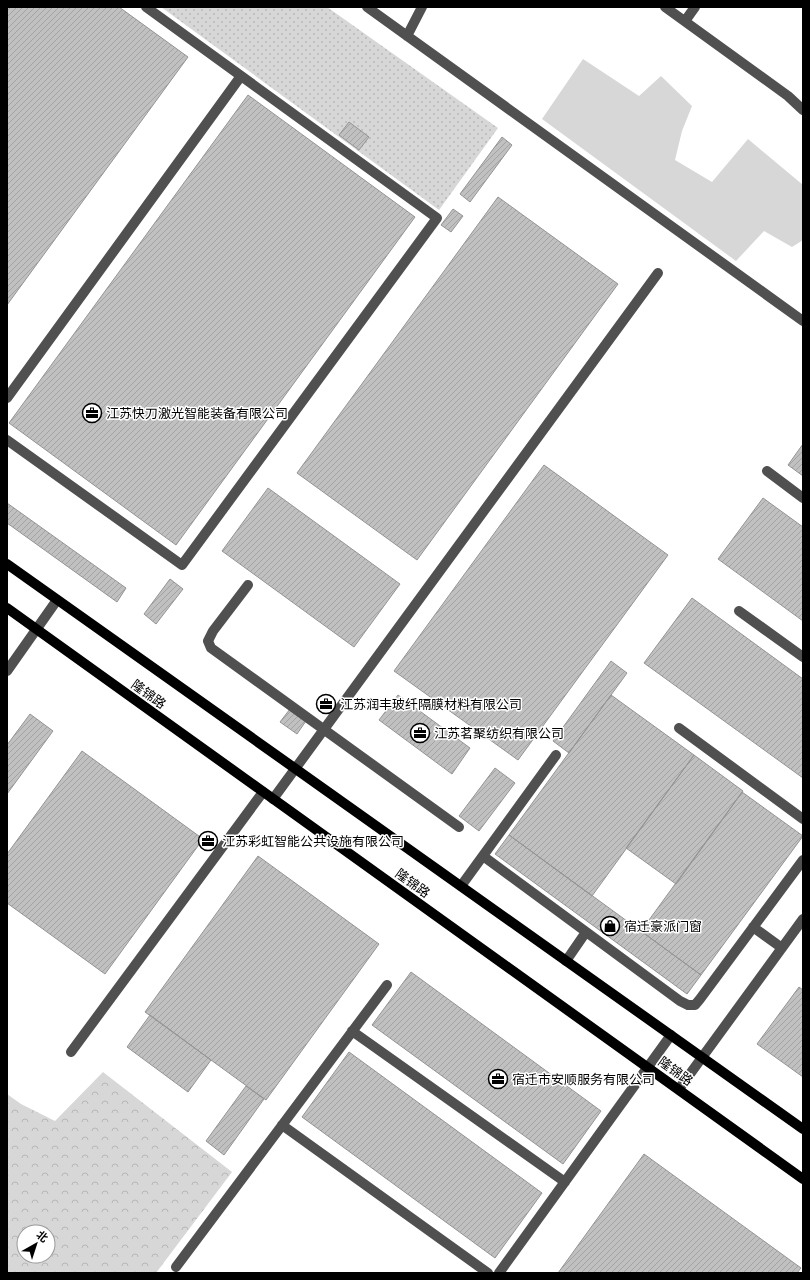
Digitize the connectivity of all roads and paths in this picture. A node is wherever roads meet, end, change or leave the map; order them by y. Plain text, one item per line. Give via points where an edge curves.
1 (146, 7) edge
2 (367, 7) edge
3 (422, 7) edge
4 (665, 7) edge
5 (695, 7) edge
6 (685, 21) junction
7 (407, 36) junction
8 (241, 76) junction
9 (803, 110) edge
10 (658, 273) dead end
11 (803, 321) edge
12 (7, 398) edge
13 (7, 440) edge
14 (767, 471) dead end
15 (803, 498) edge
16 (7, 564) edge
17 (248, 585) dead end
18 (57, 600) junction
19 (7, 608) edge
20 (739, 610) dead end
21 (37, 629) junction
22 (803, 657) edge
23 (7, 672) edge
24 (679, 728) dead end
25 (325, 729) junction
26 (556, 755) dead end
27 (296, 769) junction
28 (263, 792) junction
29 (273, 799) junction
30 (803, 819) edge
31 (459, 827) dead end
32 (483, 856) junction
33 (803, 860) edge
34 (461, 886) junction
35 (803, 919) edge
36 (753, 927) junction
37 (586, 932) junction
38 (782, 948) junction
39 (566, 961) junction
40 (387, 985) dead end
41 (352, 1031) junction
42 (671, 1035) junction
43 (71, 1052) dead end
44 (702, 1057) junction
45 (648, 1067) junction
46 (679, 1089) junction
47 (282, 1125) junction
48 (803, 1129) edge
49 (803, 1179) edge
50 (565, 1182) junction
51 (176, 1267) dead end
52 (488, 1273) edge
53 (499, 1273) edge

1 - 8 street
2 - 7 street
3 - 7 street
4 - 6 street
5 - 6 street
6 - 9 street via 788,96
7 - 11 street
8 - 12 street
8 - 13 street via 437,218 182,565
10 - 25 street
14 - 15 street
16 - 18 main road, 隆锦路
17 - 25 street via 213,631 208,641 211,648
18 - 21 street
18 - 27 main road, 隆锦路
19 - 21 main road, 隆锦路
20 - 22 street
21 - 23 street
21 - 28 main road, 隆锦路
24 - 30 street
25 - 27 street
25 - 31 street
26 - 32 street
27 - 29 street
27 - 34 main road, 隆锦路
28 - 29 main road, 隆锦路
28 - 43 street
29 - 45 main road, 隆锦路
32 - 34 street
32 - 37 street
33 - 36 street
34 - 39 main road, 隆锦路
35 - 38 street
36 - 37 street via 694,1004 680,1001
36 - 38 street
37 - 39 street
38 - 44 street
39 - 42 main road, 隆锦路
40 - 41 street
41 - 47 street
41 - 50 street
42 - 44 main road, 隆锦路
42 - 45 street
44 - 46 street
44 - 48 main road, 隆锦路
45 - 46 main road, 隆锦路
45 - 50 street
46 - 49 main road, 隆锦路
47 - 51 street
47 - 52 street
50 - 53 street

